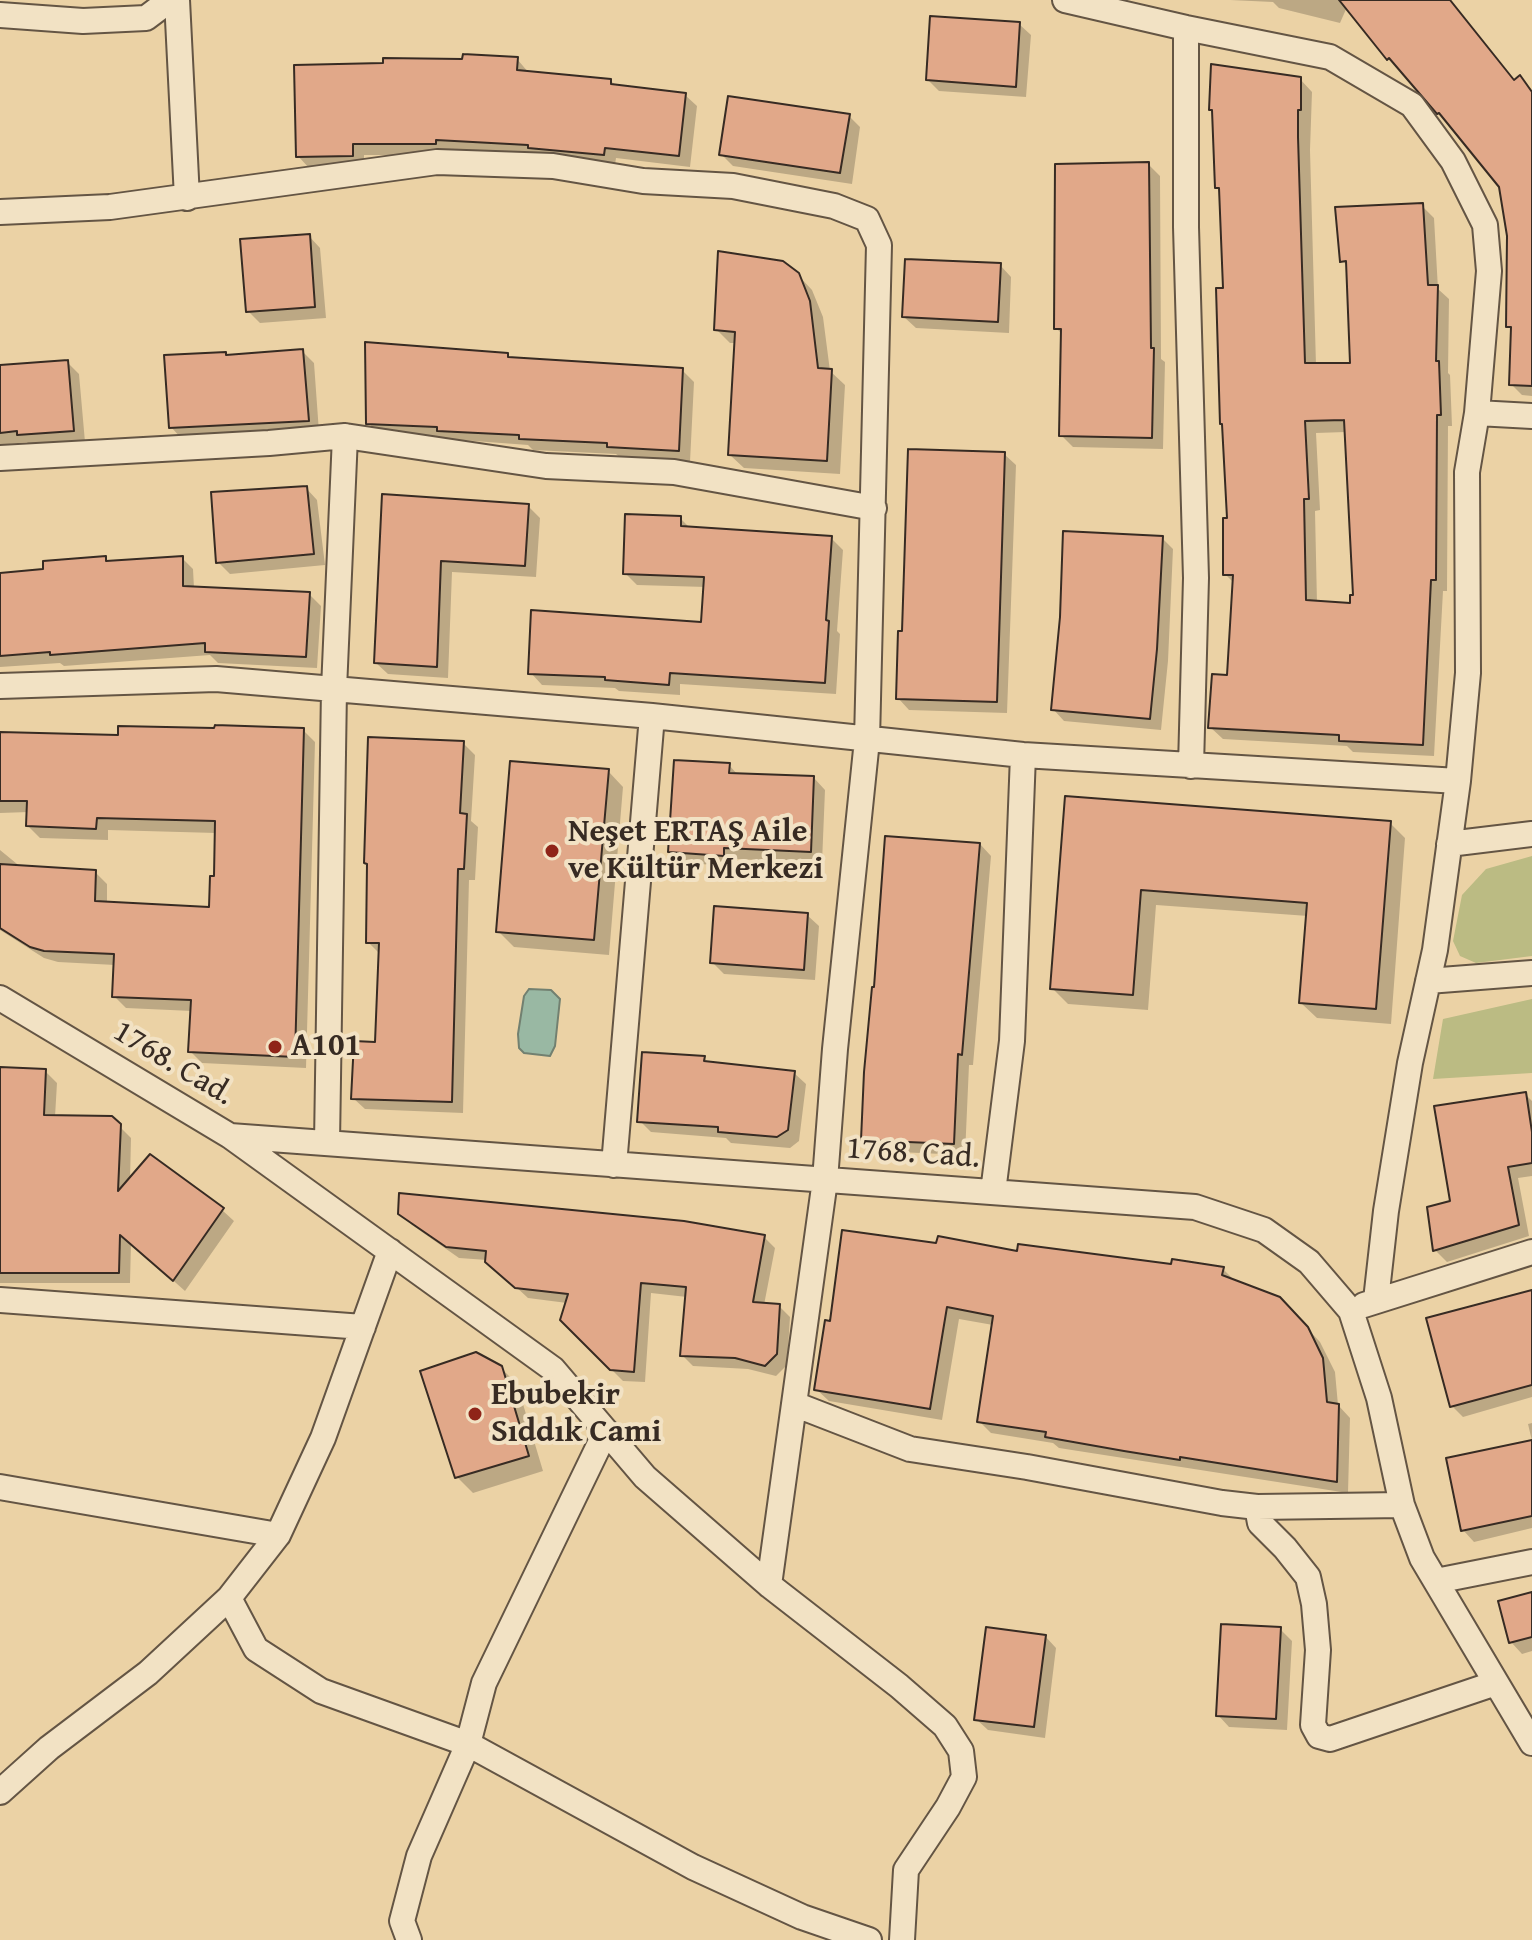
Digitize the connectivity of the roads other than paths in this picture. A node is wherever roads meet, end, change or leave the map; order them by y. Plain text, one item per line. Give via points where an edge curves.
1 (170, 0) edge
2 (177, 0) edge
3 (1065, 0) edge
4 (0, 15) edge
5 (1186, 28) junction
6 (187, 198) junction
7 (0, 212) edge
8 (1477, 413) junction
9 (1532, 416) edge
10 (345, 436) junction
11 (0, 458) edge
12 (874, 508) junction
13 (0, 686) edge
14 (334, 689) junction
15 (652, 716) junction
16 (867, 740) junction
17 (1023, 755) junction
18 (1191, 766) junction
19 (1458, 781) junction
20 (1532, 834) edge
21 (1449, 844) junction
22 (1532, 973) edge
23 (1428, 981) junction
24 (0, 998) edge
25 (230, 1136) junction
26 (327, 1143) junction
27 (614, 1165) junction
28 (825, 1180) junction
29 (993, 1192) junction
30 (390, 1251) junction
31 (1532, 1252) edge
32 (0, 1300) edge
33 (1376, 1300) junction
34 (1351, 1311) junction
35 (363, 1327) junction
36 (794, 1404) junction
37 (606, 1431) junction
38 (0, 1487) edge
39 (1402, 1505) junction
40 (1257, 1507) junction
41 (278, 1535) junction
42 (1532, 1562) edge
43 (1436, 1581) junction
44 (769, 1585) junction
45 (229, 1598) junction
46 (1496, 1683) junction
47 (1532, 1743) edge
48 (468, 1744) junction
49 (0, 1792) edge
50 (409, 1940) edge
51 (869, 1940) edge
52 (902, 1940) edge

1 - 4 street via 146,18 83,21
2 - 6 street
3 - 5 street
5 - 8 street via 1330,57 1412,105 1453,161 1485,225 1489,271
5 - 18 street via 1196,578
6 - 7 street
6 - 12 street via 437,162 553,166 643,181 733,186 834,206 867,219 879,245
8 - 9 street
8 - 19 street via 1467,472 1468,673
10 - 11 street
10 - 12 street via 546,466 674,472
10 - 14 street
12 - 16 street
13 - 14 street via 216,679
14 - 15 street
14 - 26 street
15 - 16 street
15 - 27 street
16 - 17 street
16 - 28 street
17 - 18 street
17 - 29 street via 1012,1041
18 - 19 street
19 - 21 street
20 - 21 street
21 - 23 street
22 - 23 street
23 - 33 street via 1410,1063
24 - 25 street, 1768. Cad.
25 - 26 street, 1768. Cad.
25 - 30 street
26 - 27 street, 1768. Cad.
27 - 28 street, 1768. Cad.
28 - 29 street, 1768. Cad.
28 - 36 street
29 - 34 street, 1768. Cad. via 1195,1207 1223,1216 1264,1230 1309,1262
30 - 35 street
30 - 37 street via 553,1369
31 - 33 street
32 - 35 street
33 - 34 street
34 - 39 street, 1768. Cad. via 1379,1398
35 - 41 street via 323,1438
36 - 40 street via 910,1449
36 - 44 street
37 - 44 street via 645,1477
37 - 48 street via 484,1683
38 - 41 street
39 - 40 street
39 - 43 street, 1768. Cad.
40 - 46 street via 1260,1523 1308,1577 1318,1650 1313,1725 1319,1736 1330,1739
41 - 45 street
42 - 43 street
43 - 46 street, 1768. Cad.
44 - 52 street via 922,1706 945,1726 961,1751 964,1777 906,1870
45 - 48 street via 256,1649 321,1691
45 - 49 street via 148,1673
46 - 47 street, 1768. Cad.
48 - 50 street via 419,1856 402,1921
48 - 51 street via 693,1867 802,1917

